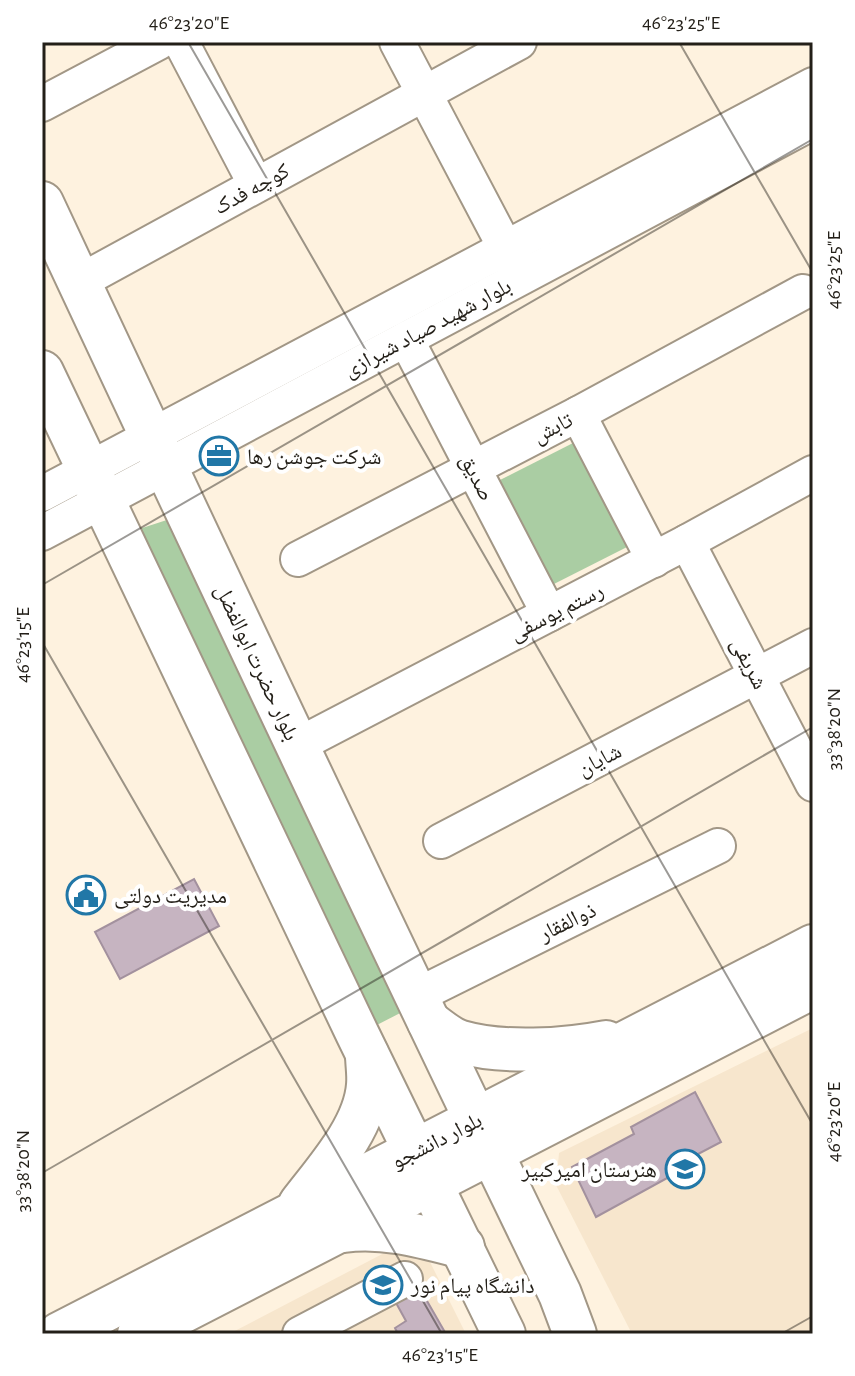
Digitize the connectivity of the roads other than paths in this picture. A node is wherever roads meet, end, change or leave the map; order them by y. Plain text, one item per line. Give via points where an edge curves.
1 (159, 42) edge
2 (181, 42) edge
3 (397, 42) edge
4 (519, 42) edge
5 (424, 94) junction
6 (809, 99) edge
7 (42, 104) edge
8 (256, 185) junction
9 (42, 203) edge
10 (513, 263) junction
11 (79, 282) junction
12 (803, 292) dead end
13 (406, 339) junction
14 (42, 372) edge
15 (578, 414) junction
16 (158, 452) junction
17 (473, 468) junction
18 (813, 473) edge
19 (96, 485) junction
20 (42, 494) edge
21 (42, 533) edge
22 (687, 542) junction
23 (298, 559) dead end
24 (654, 560) junction
25 (549, 614) junction
26 (813, 646) edge
27 (757, 677) junction
28 (298, 745) junction
29 (813, 784) edge
30 (441, 841) dead end
31 (718, 846) dead end
32 (813, 946) edge
33 (813, 987) edge
34 (423, 1009) junction
35 (635, 1038) junction
36 (367, 1053) junction
37 (558, 1118) junction
38 (484, 1136) junction
39 (423, 1167) junction
40 (293, 1214) junction
41 (522, 1216) junction
42 (338, 1232) junction
43 (463, 1247) junction
44 (405, 1279) dead end
45 (59, 1334) edge
46 (139, 1334) edge
47 (300, 1334) edge
48 (504, 1334) edge
49 (575, 1334) edge

1 - 7 street
2 - 8 street
3 - 5 street
4 - 5 street, کوچه فدک
5 - 8 street, کوچه فدک
5 - 10 street
6 - 10 street, بلوار شهید صیاد شیرازی
8 - 11 street, کوچه فدک
9 - 11 main road, بلوار حضرت ابوالفضل
10 - 13 street, بلوار شهید صیاد شیرازی
10 - 16 street, بلوار شهید صیاد شیرازی
11 - 16 main road, بلوار حضرت ابوالفضل
12 - 15 street, تابش
13 - 16 street, بلوار شهید صیاد شیرازی
13 - 17 street, صدیق
14 - 19 main road
15 - 17 street, تابش
15 - 24 street
16 - 19 street, بلوار شهید صیاد شیرازی
16 - 28 main road, بلوار حضرت ابوالفضل
17 - 23 street, تابش
17 - 25 street, صدیق
18 - 22 street, رستم یوسفی
19 - 20 street, بلوار شهید صیاد شیرازی
19 - 21 street, بلوار شهید صیاد شیرازی
19 - 36 main road
22 - 24 street, رستم یوسفی
22 - 27 street, شریفی
24 - 25 street, رستم یوسفی
25 - 28 street, رستم یوسفی
26 - 27 street, شایان
27 - 29 street, شریفی
27 - 30 street, شایان
28 - 34 main road, بلوار حضرت ابوالفضل
31 - 34 street, ذوالفقار
32 - 35 main road, بلوار دانشجو
33 - 37 main road, بلوار دانشجو
34 - 35 main road via 459,1042 512,1050
34 - 38 main road, بلوار حضرت ابوالفضل
35 - 38 main road, بلوار دانشجو
36 - 39 main road
36 - 40 main road via 368,1087 359,1119
37 - 38 main road, بلوار دانشجو
37 - 41 main road via 534,1160
38 - 39 main road, بلوار دانشجو
38 - 41 main road, بلوار حضرت ابوالفضل
39 - 40 main road, بلوار دانشجو
39 - 42 main road, بلوار دانشجو
39 - 43 main road
40 - 45 main road, بلوار دانشجو
41 - 49 main road, بلوار حضرت ابوالفضل
42 - 43 main road via 394,1232
42 - 46 main road, بلوار دانشجو
43 - 48 main road
44 - 47 street

